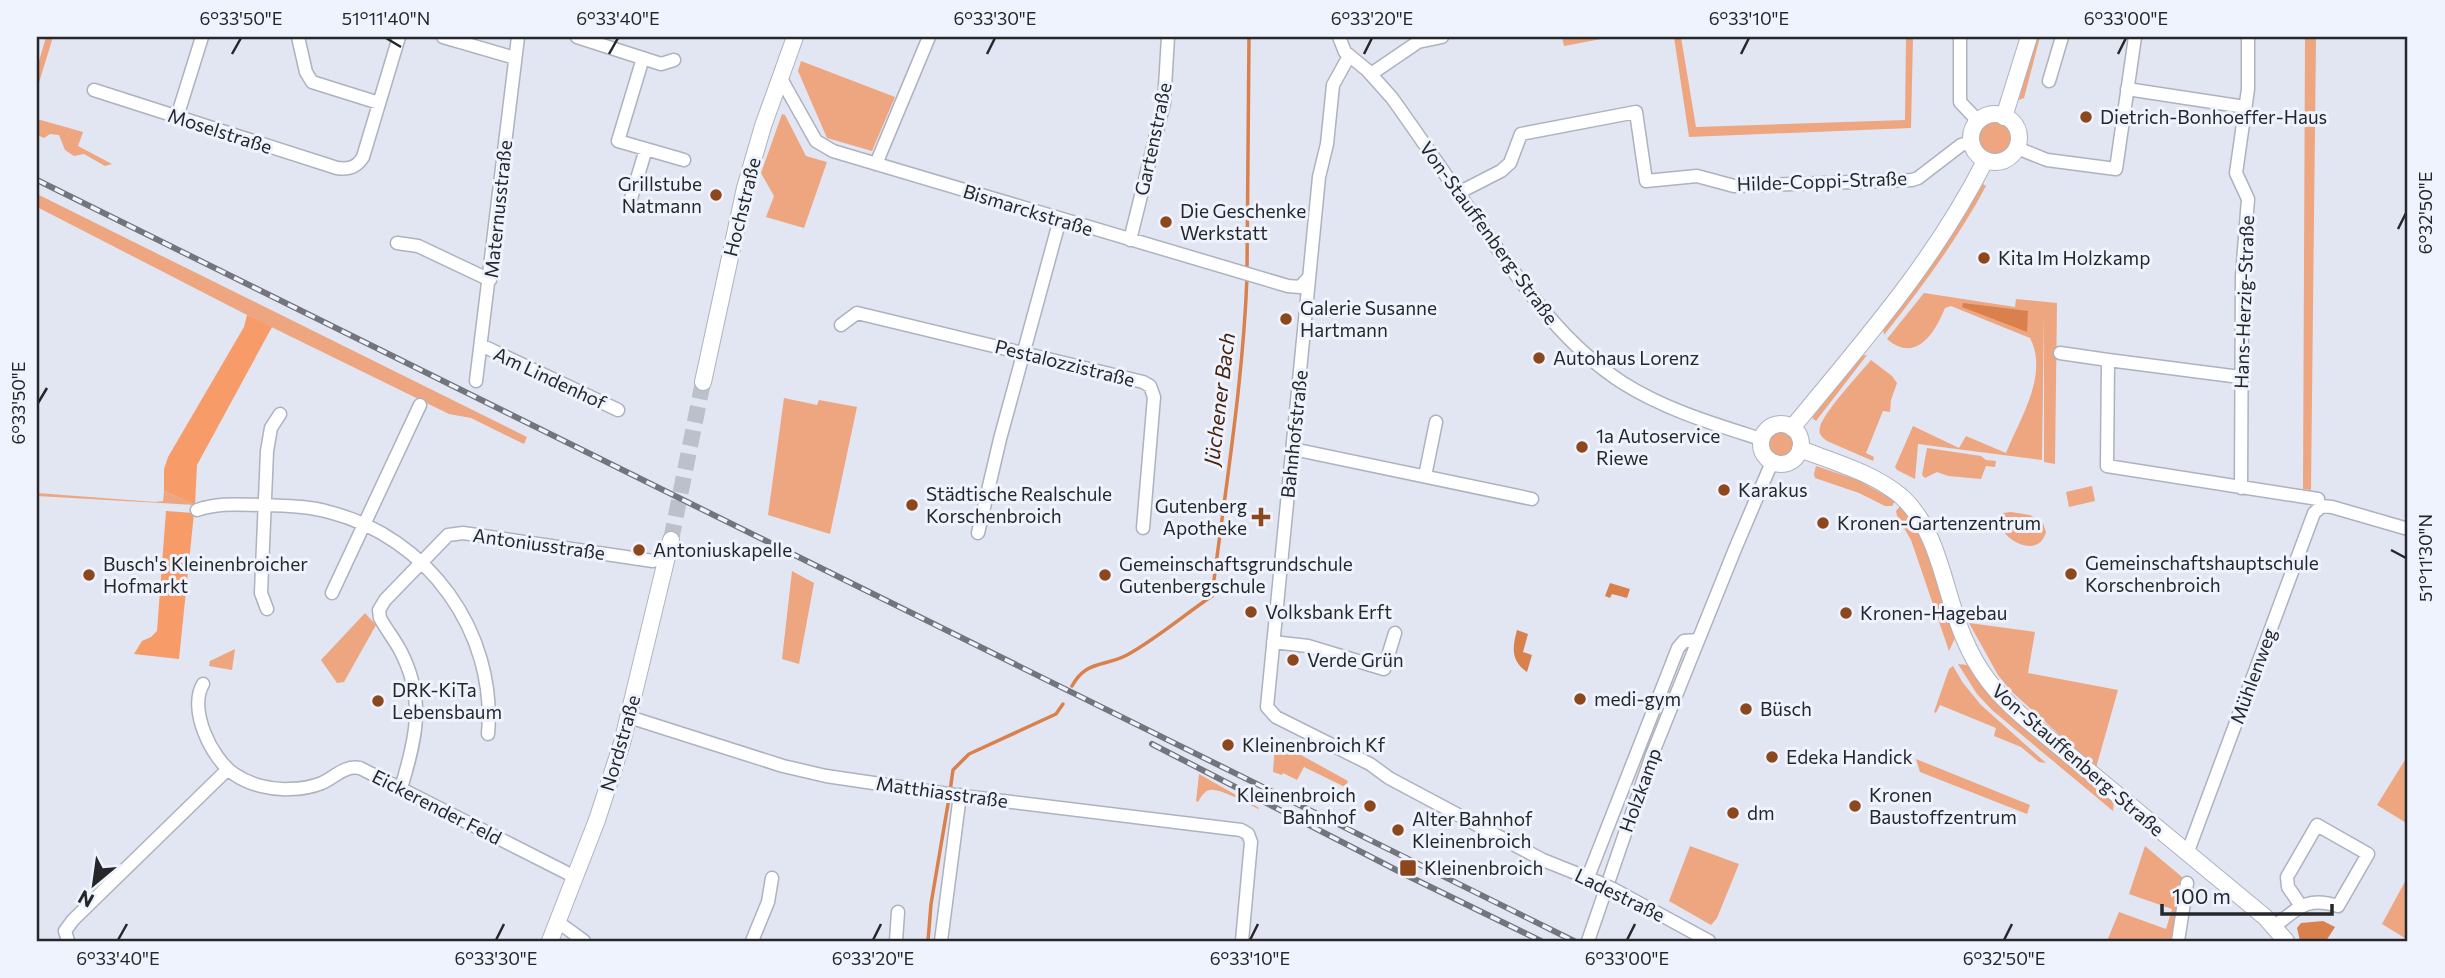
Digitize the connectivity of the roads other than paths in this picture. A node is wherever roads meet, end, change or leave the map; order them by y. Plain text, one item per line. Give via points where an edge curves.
1 (202, 37) edge
2 (298, 37) edge
3 (400, 37) edge
4 (443, 37) edge
5 (518, 37) edge
6 (577, 37) edge
7 (795, 37) edge
8 (929, 37) edge
9 (1168, 37) edge
10 (1339, 37) edge
11 (1442, 37) edge
12 (1960, 37) edge
13 (2029, 37) edge
14 (2062, 37) edge
15 (2135, 37) edge
16 (2248, 37) edge
17 (1349, 56) junction
18 (515, 58) junction
19 (643, 58) junction
20 (674, 60) dead end
21 (1371, 74) junction
22 (780, 77) junction
23 (2049, 81) dead end
24 (2127, 89) junction
25 (94, 90) dead end
26 (379, 103) junction
27 (2245, 107) junction
28 (177, 117) junction
29 (2004, 117) junction
30 (1978, 121) junction
31 (1971, 142) junction
32 (2017, 148) junction
33 (646, 149) junction
34 (684, 160) dead end
35 (1986, 160) junction
36 (876, 164) junction
37 (1458, 194) junction
38 (629, 205) dead end
39 (1060, 219) junction
40 (1130, 240) junction
41 (397, 243) dead end
42 (1310, 277) junction
43 (489, 280) junction
44 (841, 325) dead end
45 (481, 345) junction
46 (1024, 353) junction
47 (2060, 353) dead end
48 (2108, 360) junction
49 (2240, 377) junction
50 (477, 381) dead end
51 (703, 382) tunnel mouth
52 (420, 405) dead end
53 (618, 410) dead end
54 (280, 414) dead end
55 (1436, 422) dead end
56 (1792, 428) junction
57 (1761, 439) junction
58 (1293, 449) junction
59 (1800, 449) junction
60 (1772, 462) junction
61 (1424, 476) junction
62 (2241, 488) junction
63 (1532, 499) dead end
64 (2318, 499) dead end
65 (266, 505) junction
66 (197, 510) dead end
67 (363, 524) junction
68 (1143, 528) dead end
69 (2408, 529) edge
70 (978, 533) dead end
71 (671, 540) tunnel mouth
72 (653, 561) dead end
73 (421, 562) junction
74 (332, 593) dead end
75 (267, 609) dead end
76 (1395, 633) dead end
77 (1697, 640) junction
78 (1273, 642) junction
79 (203, 684) dead end
80 (1271, 712) joint
81 (629, 717) junction
82 (488, 734) dead end
83 (228, 769) junction
84 (401, 788) junction
85 (958, 795) junction
86 (2187, 855) junction
87 (575, 877) junction
88 (772, 878) dead end
89 (1593, 879) junction
90 (2187, 883) dead end
91 (2301, 906) junction
92 (898, 912) dead end
93 (558, 922) junction
94 (2274, 926) junction
95 (66, 935) edge
96 (550, 941) edge
97 (584, 941) edge
98 (752, 941) edge
99 (896, 941) edge
100 (941, 941) edge
101 (1242, 941) edge
102 (1588, 941) edge
103 (1709, 941) edge
104 (2178, 941) edge
105 (2286, 941) edge

1 - 28 street
2 - 26 street via 312,82
3 - 26 street
4 - 18 street
5 - 18 street, Maternusstraße
6 - 19 street
7 - 22 street, Hochstraße
8 - 36 street
9 - 40 street, Gartenstraße via 1164,103
10 - 17 street
11 - 21 street via 1418,42
12 - 30 street via 1961,102
13 - 29 street
14 - 23 street
15 - 24 street
16 - 27 street, Hans-Herzig-Straße
17 - 21 street, Von-Stauffenberg-Straße
17 - 42 street, Bahnhofstraße via 1332,89
18 - 43 street, Maternusstraße
19 - 20 street via 661,64
19 - 33 street via 618,141
21 - 37 street, Von-Stauffenberg-Straße
22 - 36 street, Bismarckstraße via 818,143
22 - 51 street, Hochstraße via 743,196
24 - 27 street
24 - 32 street via 2116,169 2048,160
25 - 28 street, Moselstraße
26 - 28 street, Moselstraße via 363,157 347,169
27 - 49 street, Hans-Herzig-Straße via 2236,173 2248,199
29 - 30 street via 1991,115
29 - 32 street via 2018,130
30 - 31 street
31 - 35 street
31 - 37 street, Hilde-Coppi-Straße via 1912,180 1734,186 1697,176 1646,181 1636,112 1521,134 1510,163
32 - 35 street via 2006,160
33 - 34 street
33 - 38 street
35 - 56 street via 1924,265
36 - 39 street, Bismarckstraße
37 - 57 street, Von-Stauffenberg-Straße via 1544,313 1596,363 1662,404
39 - 40 street, Bismarckstraße
39 - 46 street
40 - 42 street, Bismarckstraße via 1296,288
41 - 43 street via 418,246
42 - 58 street, Bahnhofstraße
43 - 45 street, Maternusstraße
44 - 46 street, Pestalozzistraße via 857,313
45 - 50 street, Maternusstraße
45 - 53 street, Am Lindenhof
46 - 68 street, Pestalozzistraße via 1152,387
46 - 70 street
47 - 48 street
48 - 49 street
48 - 62 street via 2107,466
49 - 62 street, Hans-Herzig-Straße
52 - 67 street
54 - 65 street via 268,442
55 - 61 street
56 - 57 street via 1774,425
56 - 59 street via 1800,438
57 - 60 street via 1762,450
58 - 61 street
58 - 78 street, Bahnhofstraße
59 - 60 street via 1789,462
59 - 86 street, Von-Stauffenberg-Straße via 1874,479 1908,504 1927,533 1963,636 1987,681
60 - 77 street, Holzkamp
61 - 63 street
62 - 64 street
65 - 66 street via 216,504
65 - 67 street via 318,509
65 - 75 street via 261,593
67 - 73 street via 394,540
67 - 74 street
69 - 86 street, Mühlenweg via 2328,506 2314,513
71 - 81 street, Nordstraße
72 - 73 street, Antoniusstraße via 457,533 448,535
73 - 82 street via 450,594 472,635 486,682
73 - 84 street, Antoniusstraße via 385,600 378,614 405,660 416,702 416,735
76 - 78 street via 1384,669 1308,646
77 - 89 street, Holzkamp via 1684,641 1678,648
77 - 102 street, Holzkamp via 1647,767
78 - 80 street, Bahnhofstraße via 1267,701
79 - 83 street, Eickerender Feld via 198,699 200,720
80 - 89 street, Ladestraße via 1543,860
81 - 85 street, Matthiasstraße via 803,771
81 - 87 street, Nordstraße
83 - 84 street, Eickerender Feld via 250,782 285,789 311,786 355,767
83 - 95 street
84 - 87 street, Eickerender Feld
85 - 100 street
85 - 101 street, Matthiasstraße via 1248,834 1251,846
86 - 94 street, Von-Stauffenberg-Straße
87 - 93 street, Nordstraße
88 - 98 street
89 - 103 street, Ladestraße, bridge
90 - 104 street
91 - 91 street via 2287,877 2317,825 2368,854 2338,906 2315,902
91 - 94 street
92 - 99 street
93 - 96 street, Nordstraße
93 - 97 street
94 - 105 street, Von-Stauffenberg-Straße

